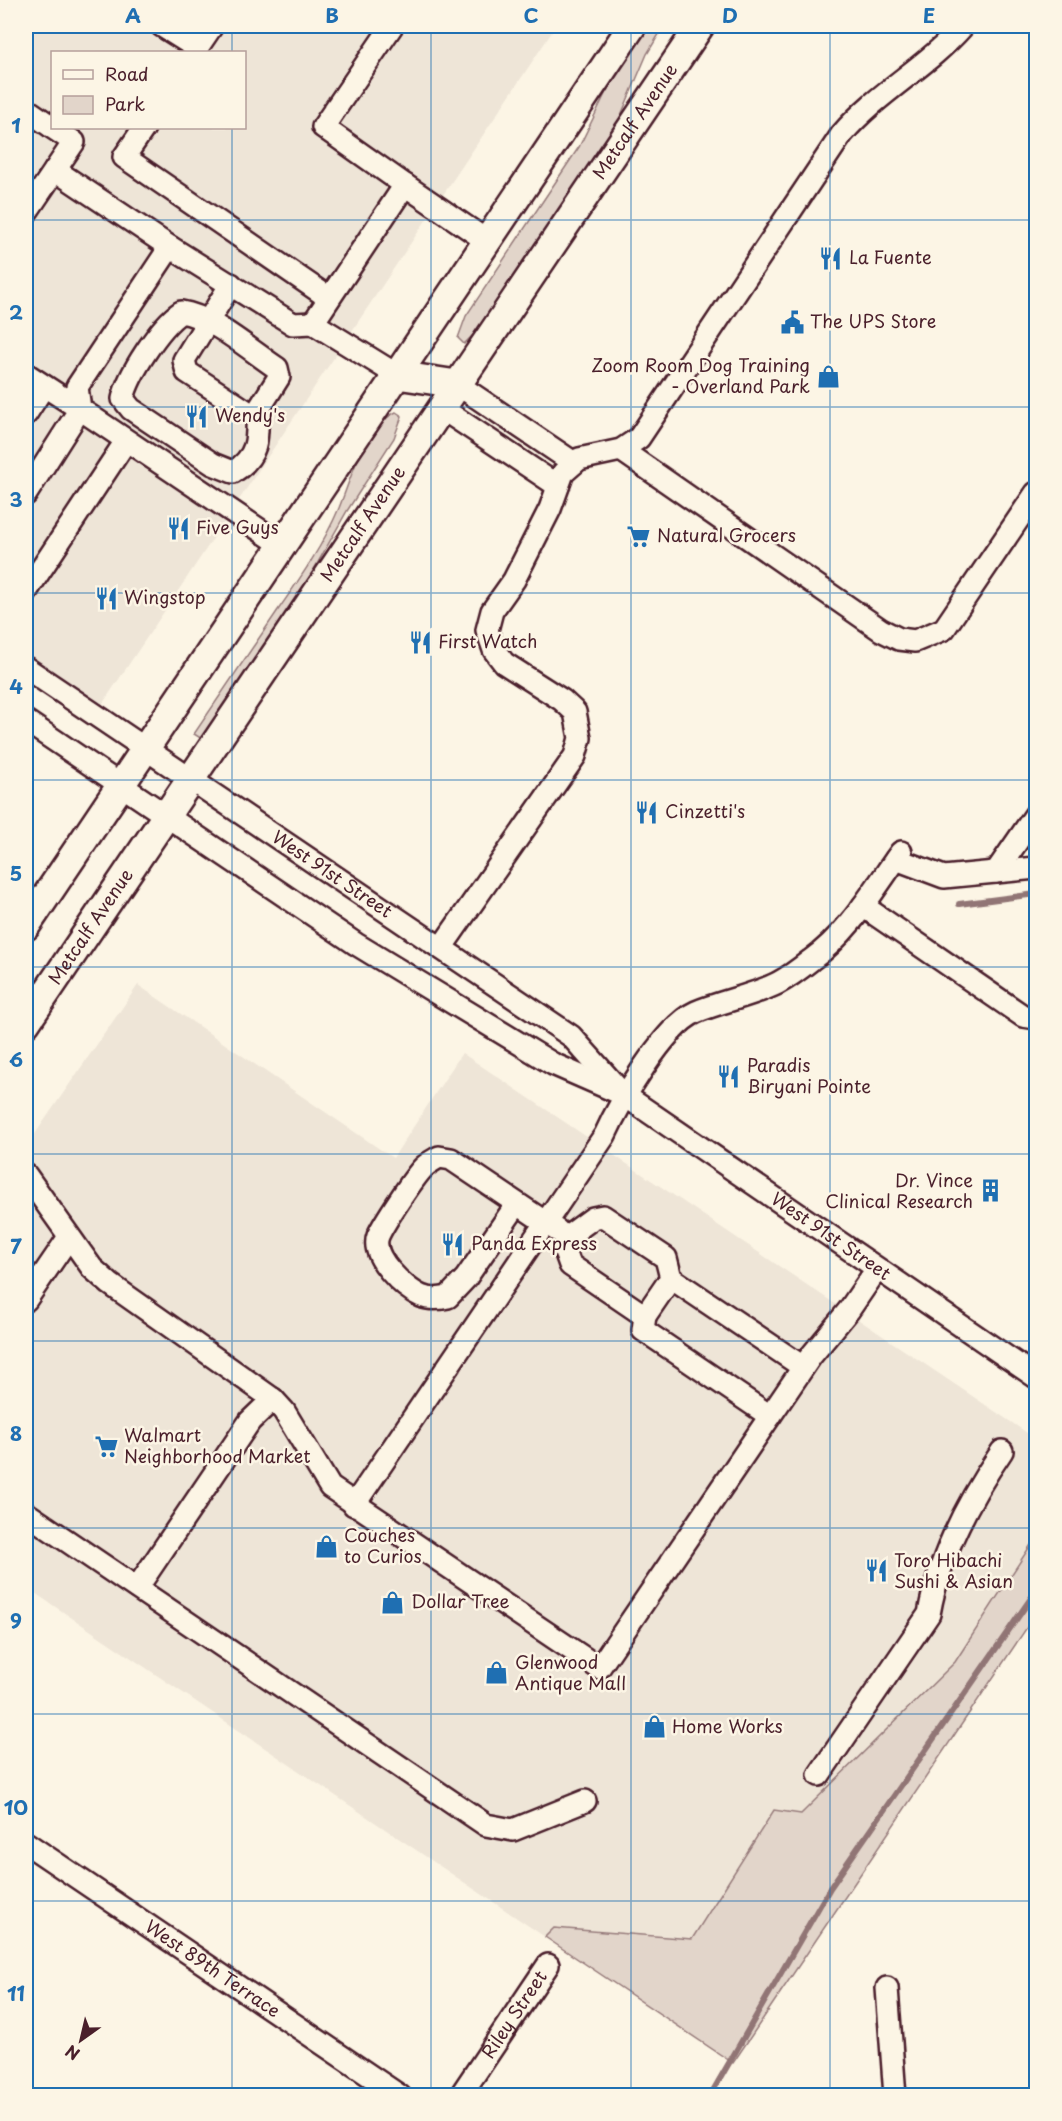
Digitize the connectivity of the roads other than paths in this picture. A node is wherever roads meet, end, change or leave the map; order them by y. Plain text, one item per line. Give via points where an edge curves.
1 (162, 26) edge
2 (212, 26) edge
3 (392, 26) edge
4 (632, 26) edge
5 (700, 26) edge
6 (963, 26) edge
7 (196, 50) edge
8 (26, 109) edge
9 (51, 126) edge
10 (56, 129) edge
11 (143, 129) edge
12 (55, 170) junction
13 (405, 184) junction
14 (26, 213) edge
15 (487, 241) junction
16 (170, 247) junction
17 (231, 284) junction
18 (329, 298) junction
19 (208, 322) junction
20 (313, 323) junction
21 (26, 374) edge
22 (397, 375) junction
23 (457, 384) junction
24 (44, 386) junction
25 (441, 408) junction
26 (80, 410) junction
27 (257, 412) junction
28 (26, 414) edge
29 (126, 441) junction
30 (621, 450) junction
31 (574, 463) junction
32 (558, 486) junction
33 (1036, 493) edge
34 (26, 494) edge
35 (282, 545) junction
36 (26, 592) edge
37 (26, 668) edge
38 (26, 721) edge
39 (144, 750) junction
40 (189, 779) junction
41 (121, 784) junction
42 (1036, 814) edge
43 (164, 816) junction
44 (1036, 868) edge
45 (996, 872) junction
46 (863, 906) junction
47 (26, 926) edge
48 (441, 948) junction
49 (1036, 1018) edge
50 (26, 1023) edge
51 (624, 1095) junction
52 (26, 1175) edge
53 (517, 1204) junction
54 (546, 1223) junction
55 (567, 1237) junction
56 (69, 1238) junction
57 (877, 1269) junction
58 (671, 1278) junction
59 (26, 1300) edge
60 (645, 1316) junction
61 (803, 1367) junction
62 (1036, 1377) edge
63 (273, 1399) junction
64 (770, 1416) junction
65 (1002, 1450) dead end
66 (354, 1505) junction
67 (26, 1513) edge
68 (137, 1588) junction
69 (819, 1775) dead end
70 (585, 1801) dead end
71 (26, 1843) edge
72 (549, 1965) dead end
73 (887, 1988) dead end
74 (400, 2096) edge
75 (460, 2096) edge
76 (895, 2096) edge

1 - 7 street
2 - 7 street
3 - 13 street via 323,127
4 - 15 main road
5 - 23 main road, Metcalf Avenue
6 - 30 street via 946,45 864,109 842,134 639,438
8 - 9 street
10 - 12 street via 74,141
11 - 18 street via 124,157
12 - 14 street
12 - 16 street
13 - 15 street
13 - 18 street
15 - 22 main road
16 - 17 street
16 - 26 street via 77,387
17 - 19 street
17 - 20 street via 293,324
18 - 20 street
19 - 27 street via 277,368 279,377
19 - 27 street via 184,360 187,372 250,414
19 - 27 street via 196,314 181,312 171,318 125,388 123,399 141,416 213,464 233,472 253,455 258,440
20 - 22 street
21 - 24 street
22 - 23 main road
22 - 25 main road
22 - 35 main road
23 - 25 main road, Metcalf Avenue
23 - 31 street
24 - 26 street
24 - 28 street
25 - 32 street
25 - 40 main road, Metcalf Avenue
26 - 29 street
26 - 34 street
29 - 35 street
29 - 36 street
30 - 31 street
30 - 33 street via 881,630 899,639 915,641 944,629
31 - 32 street via 563,473
32 - 48 street via 514,580 492,611 487,630 504,663 575,712 580,738 575,756
35 - 39 main road
37 - 39 street, West 91st Street
38 - 41 street, West 91st Street
39 - 40 street, West 91st Street
39 - 41 main road
40 - 43 main road, Metcalf Avenue
40 - 48 street, West 91st Street
41 - 43 street, West 91st Street
41 - 47 main road
42 - 45 street
43 - 50 main road, Metcalf Avenue
43 - 51 street, West 91st Street via 356,944 553,1064
44 - 45 street
45 - 46 street via 944,877 899,855
46 - 49 street via 1023,1016
46 - 51 street via 814,958 778,983 694,1013 676,1028
48 - 51 street, West 91st Street via 571,1036
51 - 54 street via 605,1135
51 - 57 street, West 91st Street
52 - 56 street
53 - 53 street via 451,1159 439,1157 424,1167 406,1194 377,1238 377,1251 396,1276 420,1296 448,1297
53 - 54 street
54 - 55 street
54 - 66 street
55 - 58 street via 593,1218 603,1216 666,1258
55 - 60 street via 565,1251 570,1265
56 - 59 street
56 - 63 street via 110,1284
57 - 61 street
57 - 62 street, West 91st Street
58 - 60 street
58 - 61 street
60 - 64 street via 644,1330
61 - 64 street
63 - 66 street via 330,1487
63 - 68 street via 250,1421
64 - 66 street via 598,1668
65 - 69 street via 975,1490 934,1586 929,1614
67 - 68 street
68 - 70 street via 486,1825 513,1830
71 - 74 street, West 89th Terrace
72 - 75 street, Riley Street
73 - 76 street

